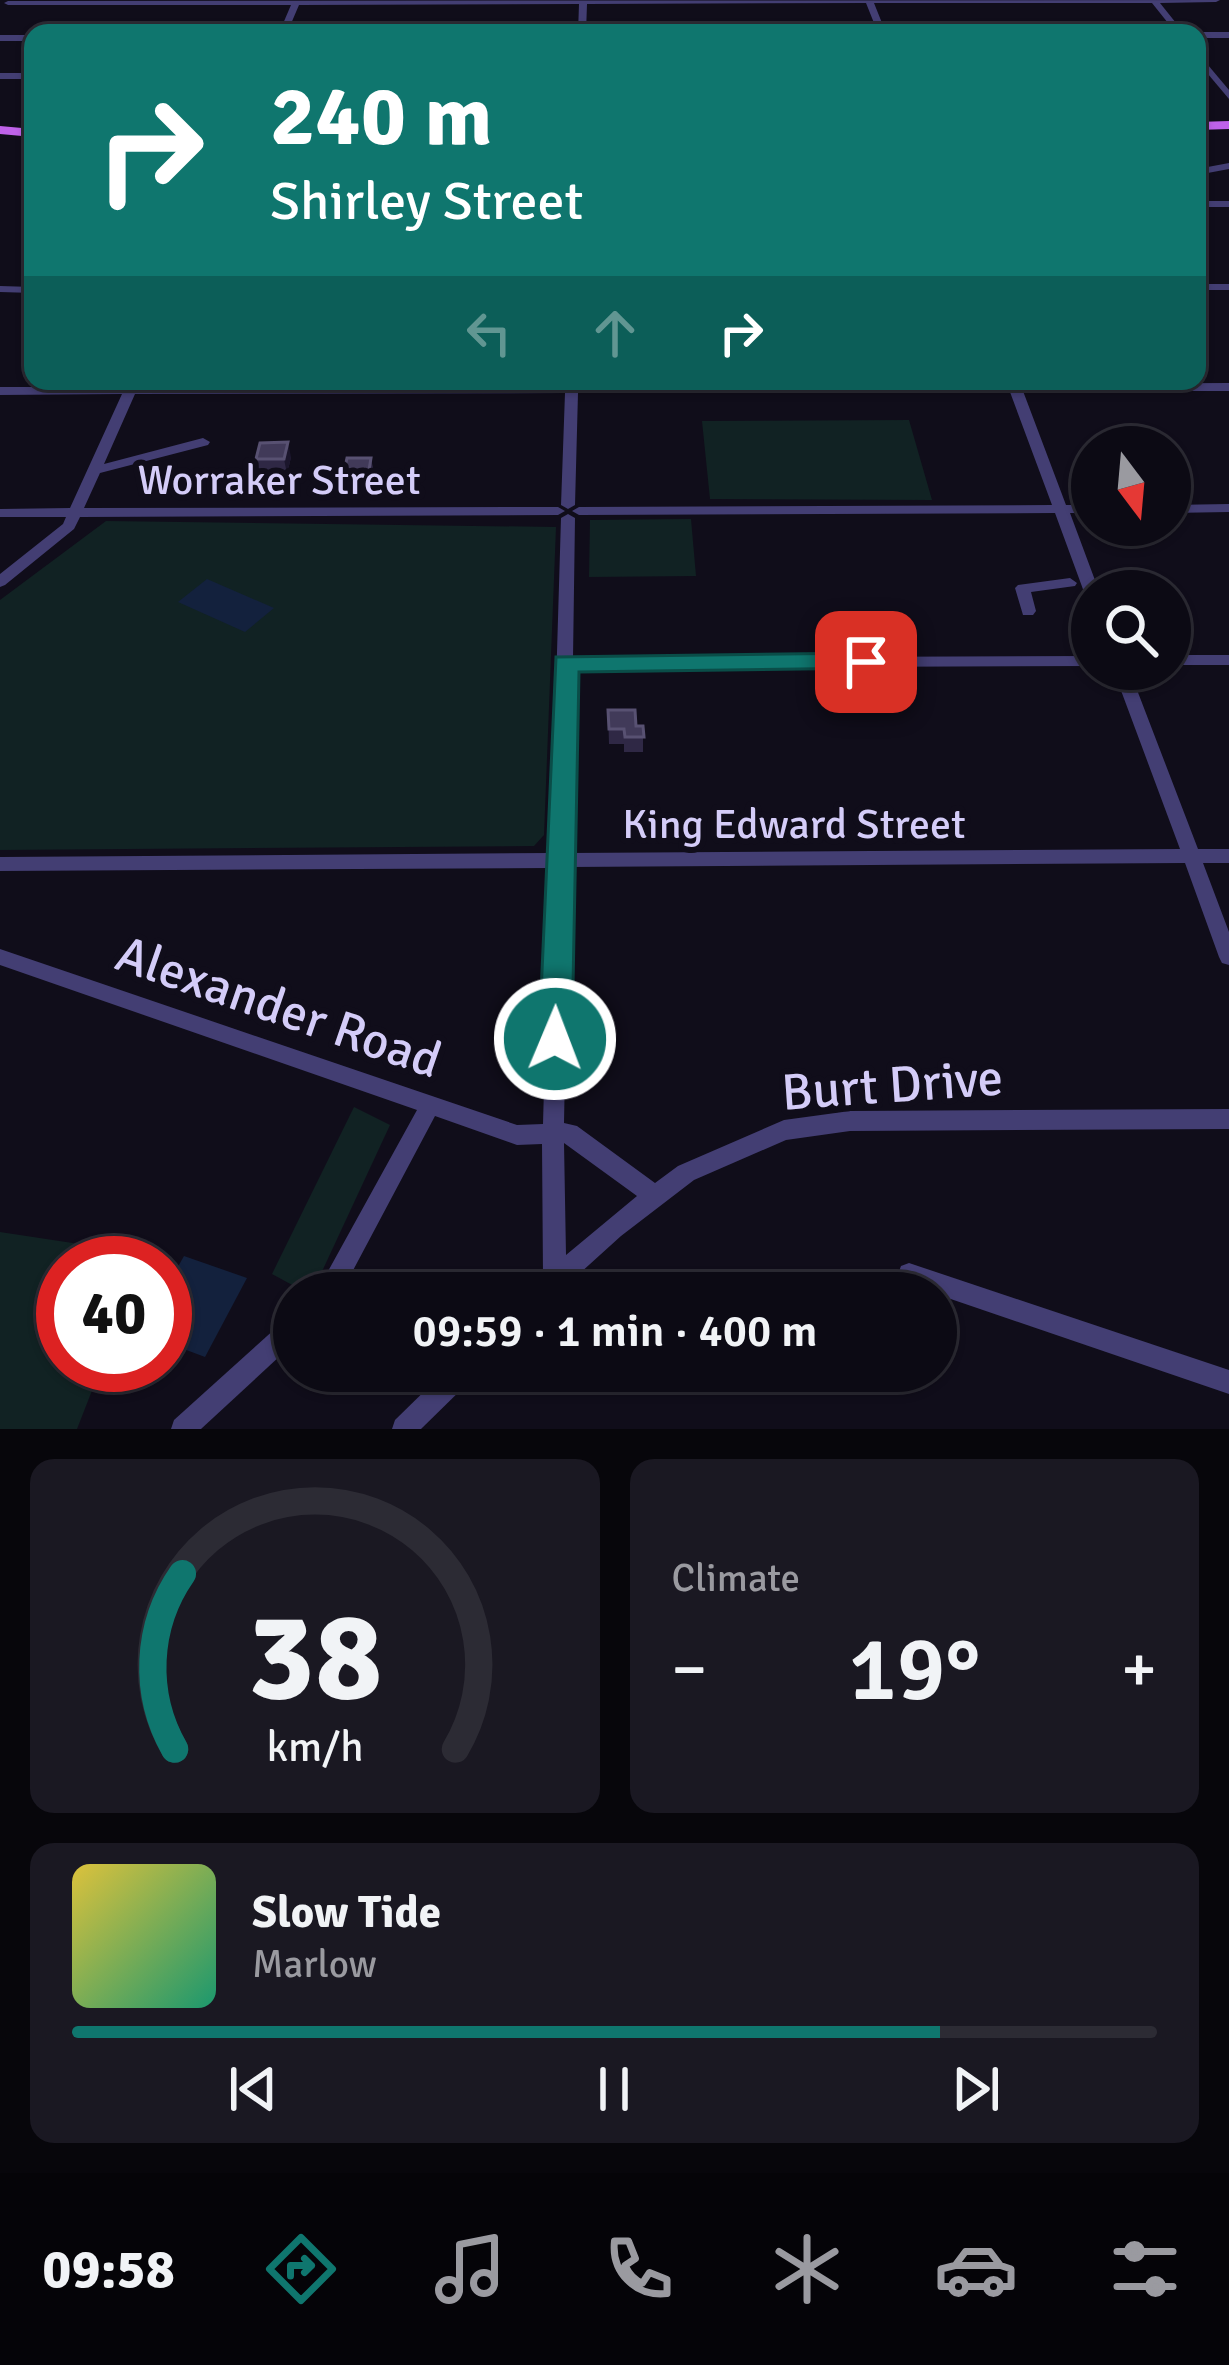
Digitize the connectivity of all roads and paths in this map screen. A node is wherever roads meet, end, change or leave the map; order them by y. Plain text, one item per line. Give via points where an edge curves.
1 (869, 0) edge
2 (1154, 0) edge
3 (1216, 0) edge
4 (296, 1) edge
5 (583, 1) edge
6 (6, 5) edge
7 (1173, 24) edge
8 (1206, 67) edge
9 (1206, 74) edge
10 (1211, 74) junction
11 (1229, 74) edge
12 (1229, 96) edge
13 (44, 390) edge
14 (130, 390) edge
15 (572, 390) edge
16 (1016, 390) edge
17 (0, 392) edge
18 (203, 442) dead end
19 (97, 470) junction
20 (1229, 508) edge
21 (1061, 509) junction
22 (1071, 509) edge
23 (1191, 509) edge
24 (568, 511) junction
25 (0, 513) edge
26 (77, 513) junction
27 (1084, 570) edge
28 (0, 582) edge
29 (1070, 583) dead end
30 (1028, 611) dead end
31 (1229, 660) edge
32 (1071, 661) edge
33 (1191, 661) edge
34 (566, 663) junction
35 (1129, 690) edge
36 (1191, 856) junction
37 (1229, 856) edge
38 (560, 861) junction
39 (0, 863) edge
40 (0, 957) edge
41 (1229, 957) edge
42 (430, 1106) junction
43 (1229, 1119) edge
44 (553, 1132) junction
45 (653, 1196) junction
46 (339, 1272) edge
47 (548, 1272) edge
48 (564, 1272) edge
49 (957, 1290) edge
50 (273, 1346) edge
51 (1229, 1382) edge
52 (441, 1392) edge
53 (183, 1429) edge
54 (404, 1429) edge

1 - 2 street
1 - 5 street
2 - 3 street
2 - 7 street
4 - 5 street
4 - 6 street
8 - 10 street
9 - 10 street
10 - 11 street
10 - 12 street
13 - 17 street
14 - 19 street
15 - 24 street
16 - 21 street
18 - 19 street
19 - 26 street
20 - 23 street
21 - 22 street, Worraker Street
21 - 24 street, Worraker Street
21 - 27 street
24 - 26 street, Worraker Street
24 - 34 street
25 - 26 street, Worraker Street
26 - 28 street
29 - 30 street via 1023,588
31 - 33 street
32 - 34 street
34 - 38 street
35 - 36 street
36 - 37 street, King Edward Street
36 - 38 street, King Edward Street
36 - 41 street
38 - 39 street, King Edward Street
38 - 44 street
40 - 42 street, Alexander Road
42 - 44 street, Alexander Road via 517,1135
42 - 46 street
43 - 45 street, Burt Drive via 822,1123 753,1140
44 - 45 street, Alexander Road via 577,1137
44 - 47 street
45 - 48 street, Burt Drive
49 - 51 street
50 - 53 street
52 - 54 street

